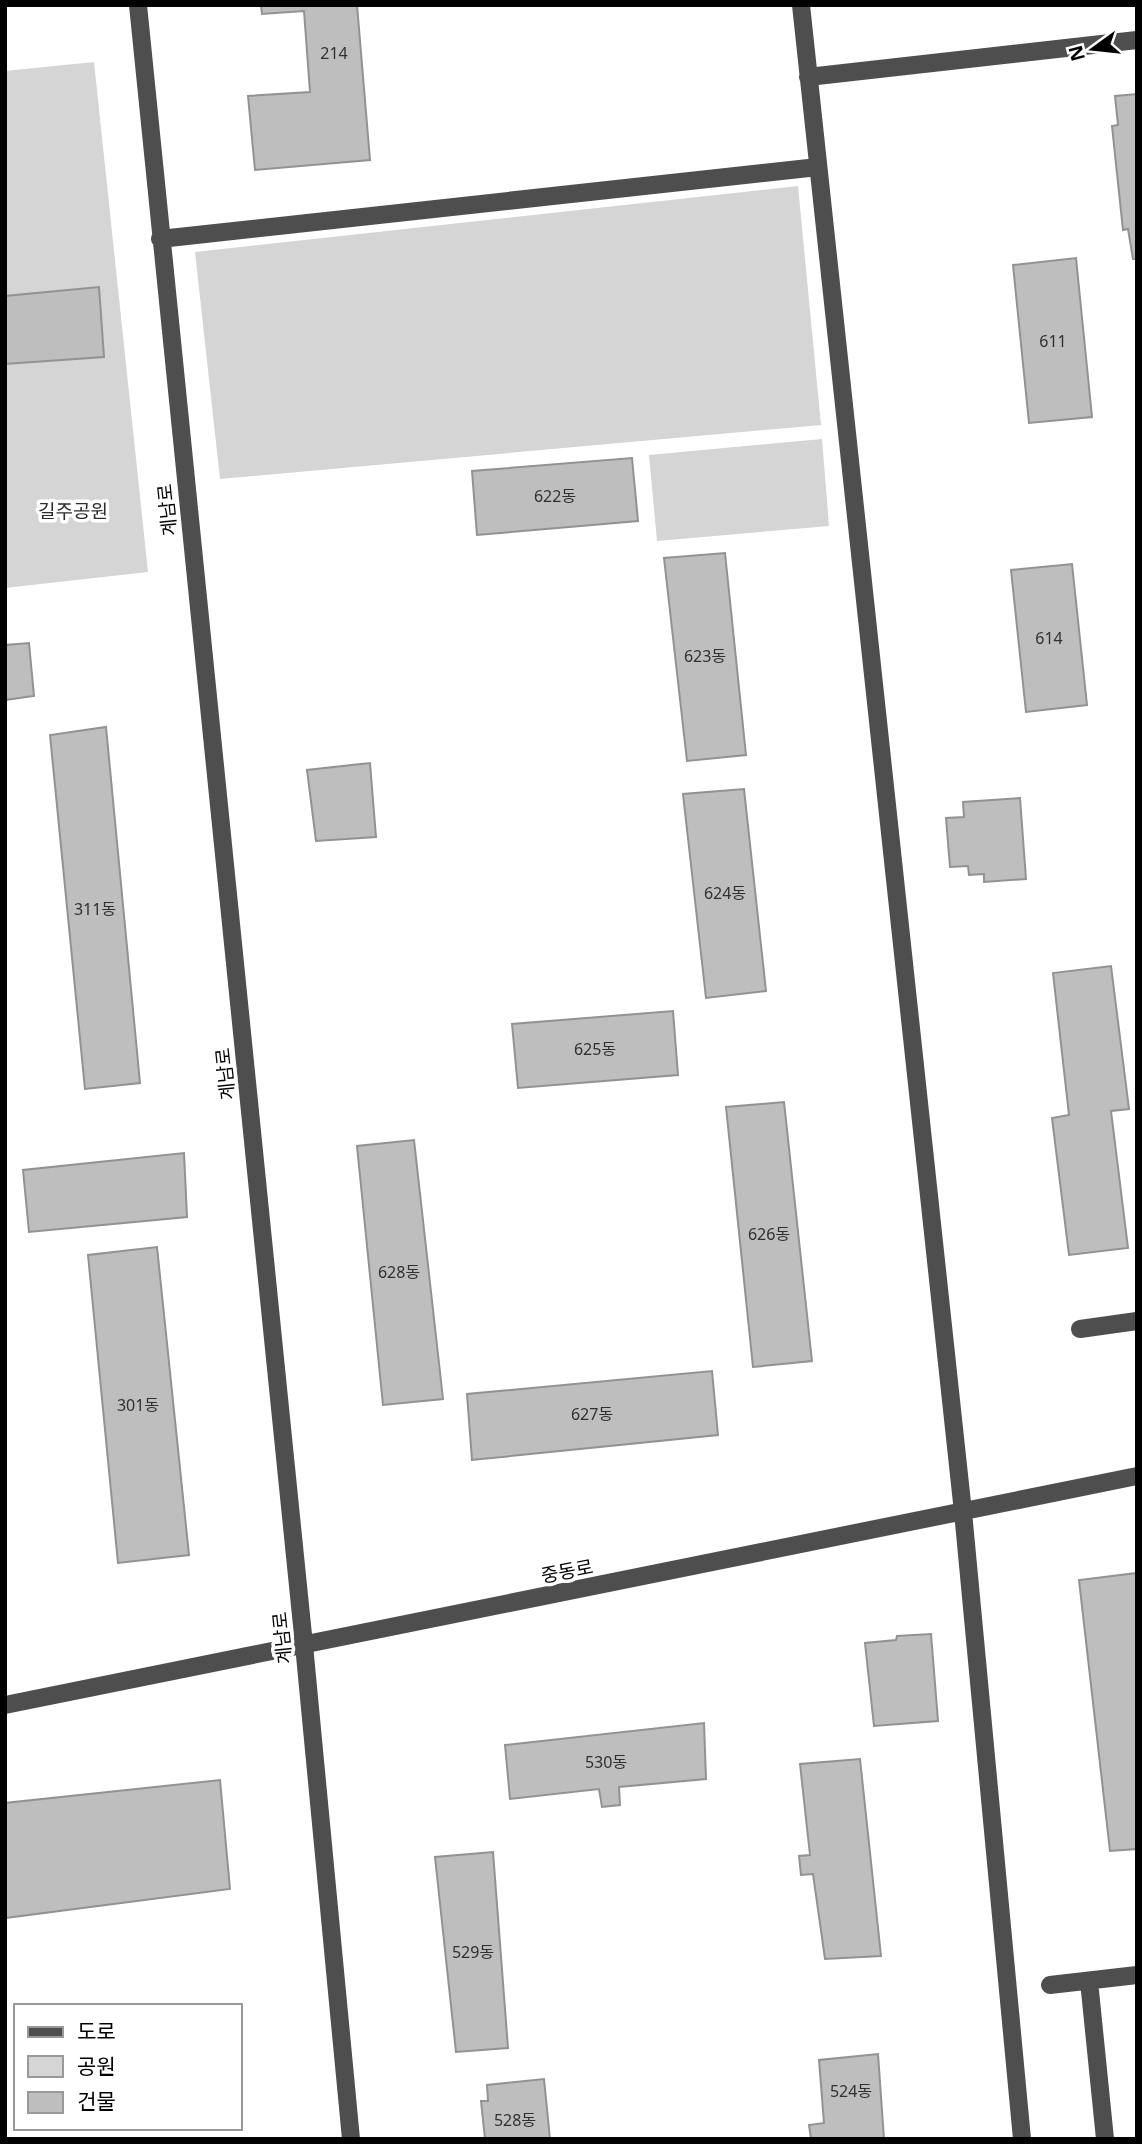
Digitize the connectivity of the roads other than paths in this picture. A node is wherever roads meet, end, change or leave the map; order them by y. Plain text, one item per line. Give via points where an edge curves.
1 (138, 5) edge
2 (801, 5) edge
3 (1137, 40) edge
4 (808, 77) junction
5 (818, 167) junction
6 (160, 239) junction
7 (1137, 1321) edge
8 (1080, 1329) dead end
9 (1137, 1476) edge
10 (963, 1512) junction
11 (304, 1645) junction
12 (5, 1705) edge
13 (1137, 1975) edge
14 (1089, 1981) junction
15 (1050, 1985) dead end
16 (351, 2139) edge
17 (1021, 2139) edge
18 (1105, 2139) edge

1 - 6 street, 계남로
2 - 4 street
3 - 4 street
4 - 5 street
5 - 6 street
5 - 10 street
6 - 11 street, 계남로
7 - 8 street
9 - 10 street, 중동로
10 - 11 street, 중동로
10 - 17 street
11 - 12 street, 중동로
11 - 16 street, 계남로
13 - 14 street
14 - 15 street
14 - 18 street

